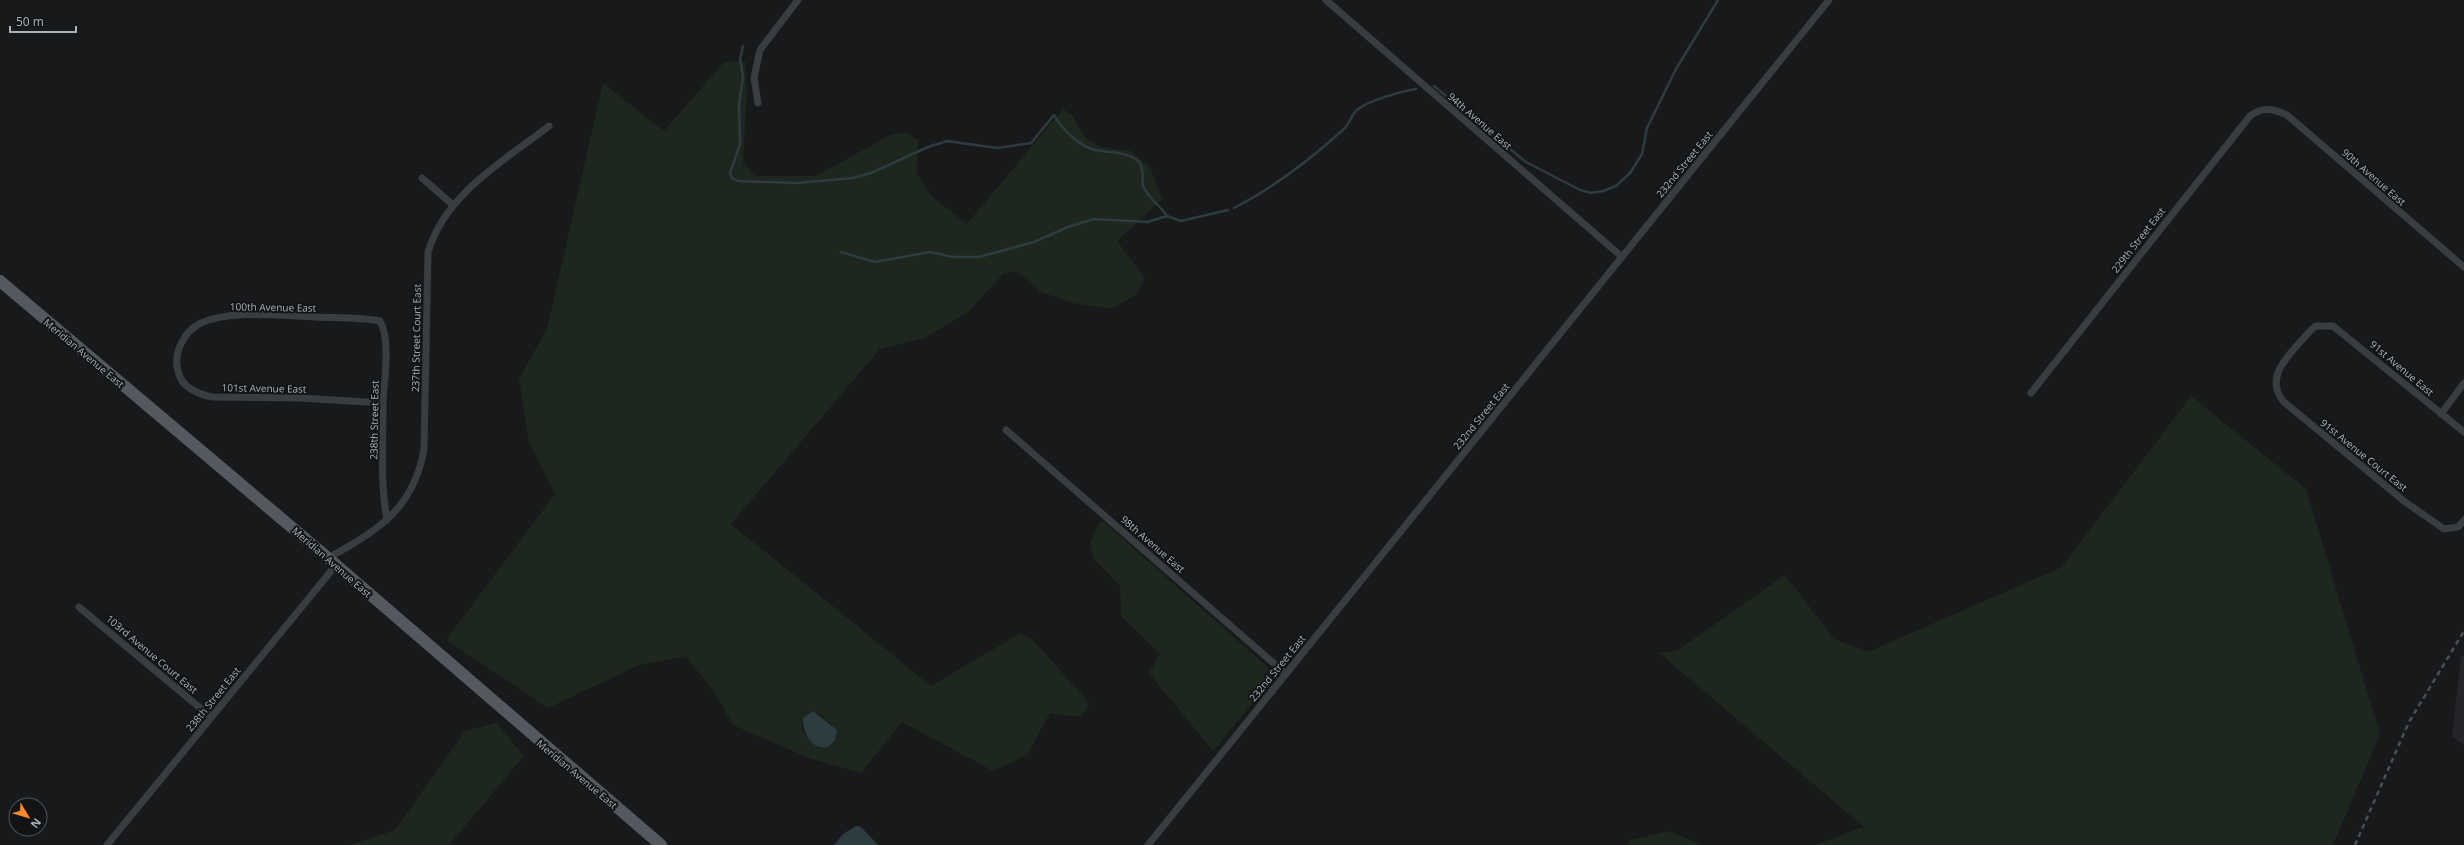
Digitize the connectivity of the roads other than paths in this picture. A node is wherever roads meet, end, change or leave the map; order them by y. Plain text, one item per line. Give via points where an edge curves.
1 (798, 0) edge
2 (1326, 0) edge
3 (1829, 0) edge
4 (758, 103) dead end
5 (2268, 109) joint
6 (549, 126) dead end
7 (422, 178) dead end
8 (453, 204) junction
9 (1622, 258) junction
10 (2464, 267) edge
11 (0, 281) edge
12 (380, 321) joint
13 (179, 349) joint
14 (2464, 383) edge
15 (2275, 384) joint
16 (2031, 393) dead end
17 (383, 403) junction
18 (2441, 414) junction
19 (1006, 430) dead end
20 (2464, 432) edge
21 (387, 520) junction
22 (2464, 520) edge
23 (332, 562) junction
24 (79, 607) dead end
25 (1286, 674) junction
26 (211, 717) junction
27 (107, 845) edge
28 (661, 845) edge
29 (1148, 845) edge

1 - 4 street via 760,50 754,78
2 - 9 street, 94th Avenue East
3 - 9 street, 232nd Street East
5 - 10 street, 90th Avenue East via 2287,115
5 - 16 street, 229th Street East via 2250,116
6 - 8 street, 237th Street Court East
7 - 8 street
8 - 21 street, 237th Street Court East via 436,231 428,252 424,450 421,465 410,493
9 - 25 street, 232nd Street East
11 - 23 main road, Meridian Avenue East
12 - 13 street, 100th Avenue East via 269,315 222,316 193,328
12 - 17 street, 238th Street East via 383,326 385,350
13 - 17 street, 101st Avenue East via 176,362 178,374 190,388 200,394 212,397 285,397
14 - 18 street
15 - 18 street, 91st Avenue East via 2282,365 2311,330 2316,326 2333,326
15 - 22 street, 91st Avenue Court East via 2278,395 2294,411 2440,527 2458,527
17 - 21 street, 238th Street East via 383,492
18 - 20 street, 91st Avenue East
19 - 25 street, 98th Avenue East
21 - 23 street, 237th Street Court East
23 - 26 street, 238th Street East
23 - 28 main road, Meridian Avenue East
24 - 26 street, 103rd Avenue Court East
25 - 29 street, 232nd Street East
26 - 27 street, 238th Street East

